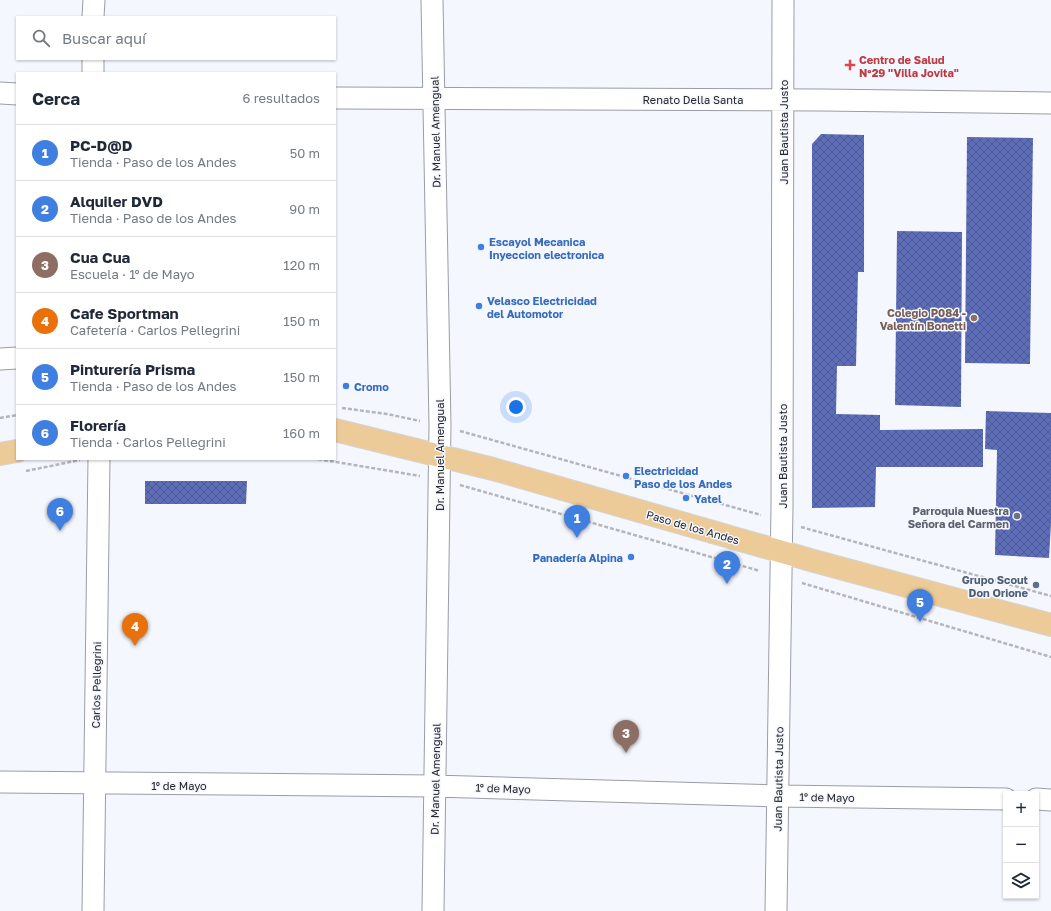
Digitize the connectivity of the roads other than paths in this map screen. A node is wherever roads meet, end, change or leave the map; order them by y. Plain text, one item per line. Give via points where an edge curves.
1 (94, 0) edge
2 (432, 0) edge
3 (783, 0) edge
4 (93, 16) edge
5 (93, 60) edge
6 (93, 72) edge
7 (0, 93) edge
8 (16, 94) edge
9 (336, 98) edge
10 (434, 99) junction
11 (783, 99) junction
12 (1051, 103) edge
13 (16, 358) edge
14 (0, 359) edge
15 (336, 430) edge
16 (16, 450) edge
17 (0, 454) edge
18 (440, 455) junction
19 (99, 460) edge
20 (781, 551) junction
21 (1051, 625) edge
22 (0, 782) edge
23 (95, 784) junction
24 (435, 786) junction
25 (778, 796) junction
26 (1003, 799) edge
27 (1039, 799) edge
28 (1051, 800) edge
29 (93, 911) edge
30 (434, 911) edge
31 (776, 911) edge

1 - 4 street
2 - 10 street, Dr. Manuel Amengual
3 - 11 street, Juan Bautista Justo
5 - 6 street
7 - 8 street
9 - 10 street, Renato Della Santa
10 - 11 street, Renato Della Santa
10 - 18 street, Dr. Manuel Amengual
11 - 12 street, Renato Della Santa
11 - 20 street, Juan Bautista Justo
13 - 14 street
15 - 18 main road, Paso de los Andes
16 - 17 main road
18 - 20 main road, Paso de los Andes
18 - 24 street, Dr. Manuel Amengual
19 - 23 street, Carlos Pellegrini
20 - 21 main road, Paso de los Andes
20 - 25 street, Juan Bautista Justo
22 - 23 street, 1° de Mayo
23 - 24 street, 1° de Mayo
23 - 29 street, Carlos Pellegrini
24 - 25 street, 1° de Mayo
24 - 30 street, Dr. Manuel Amengual
25 - 26 street, 1° de Mayo
25 - 31 street, Juan Bautista Justo
27 - 28 street

